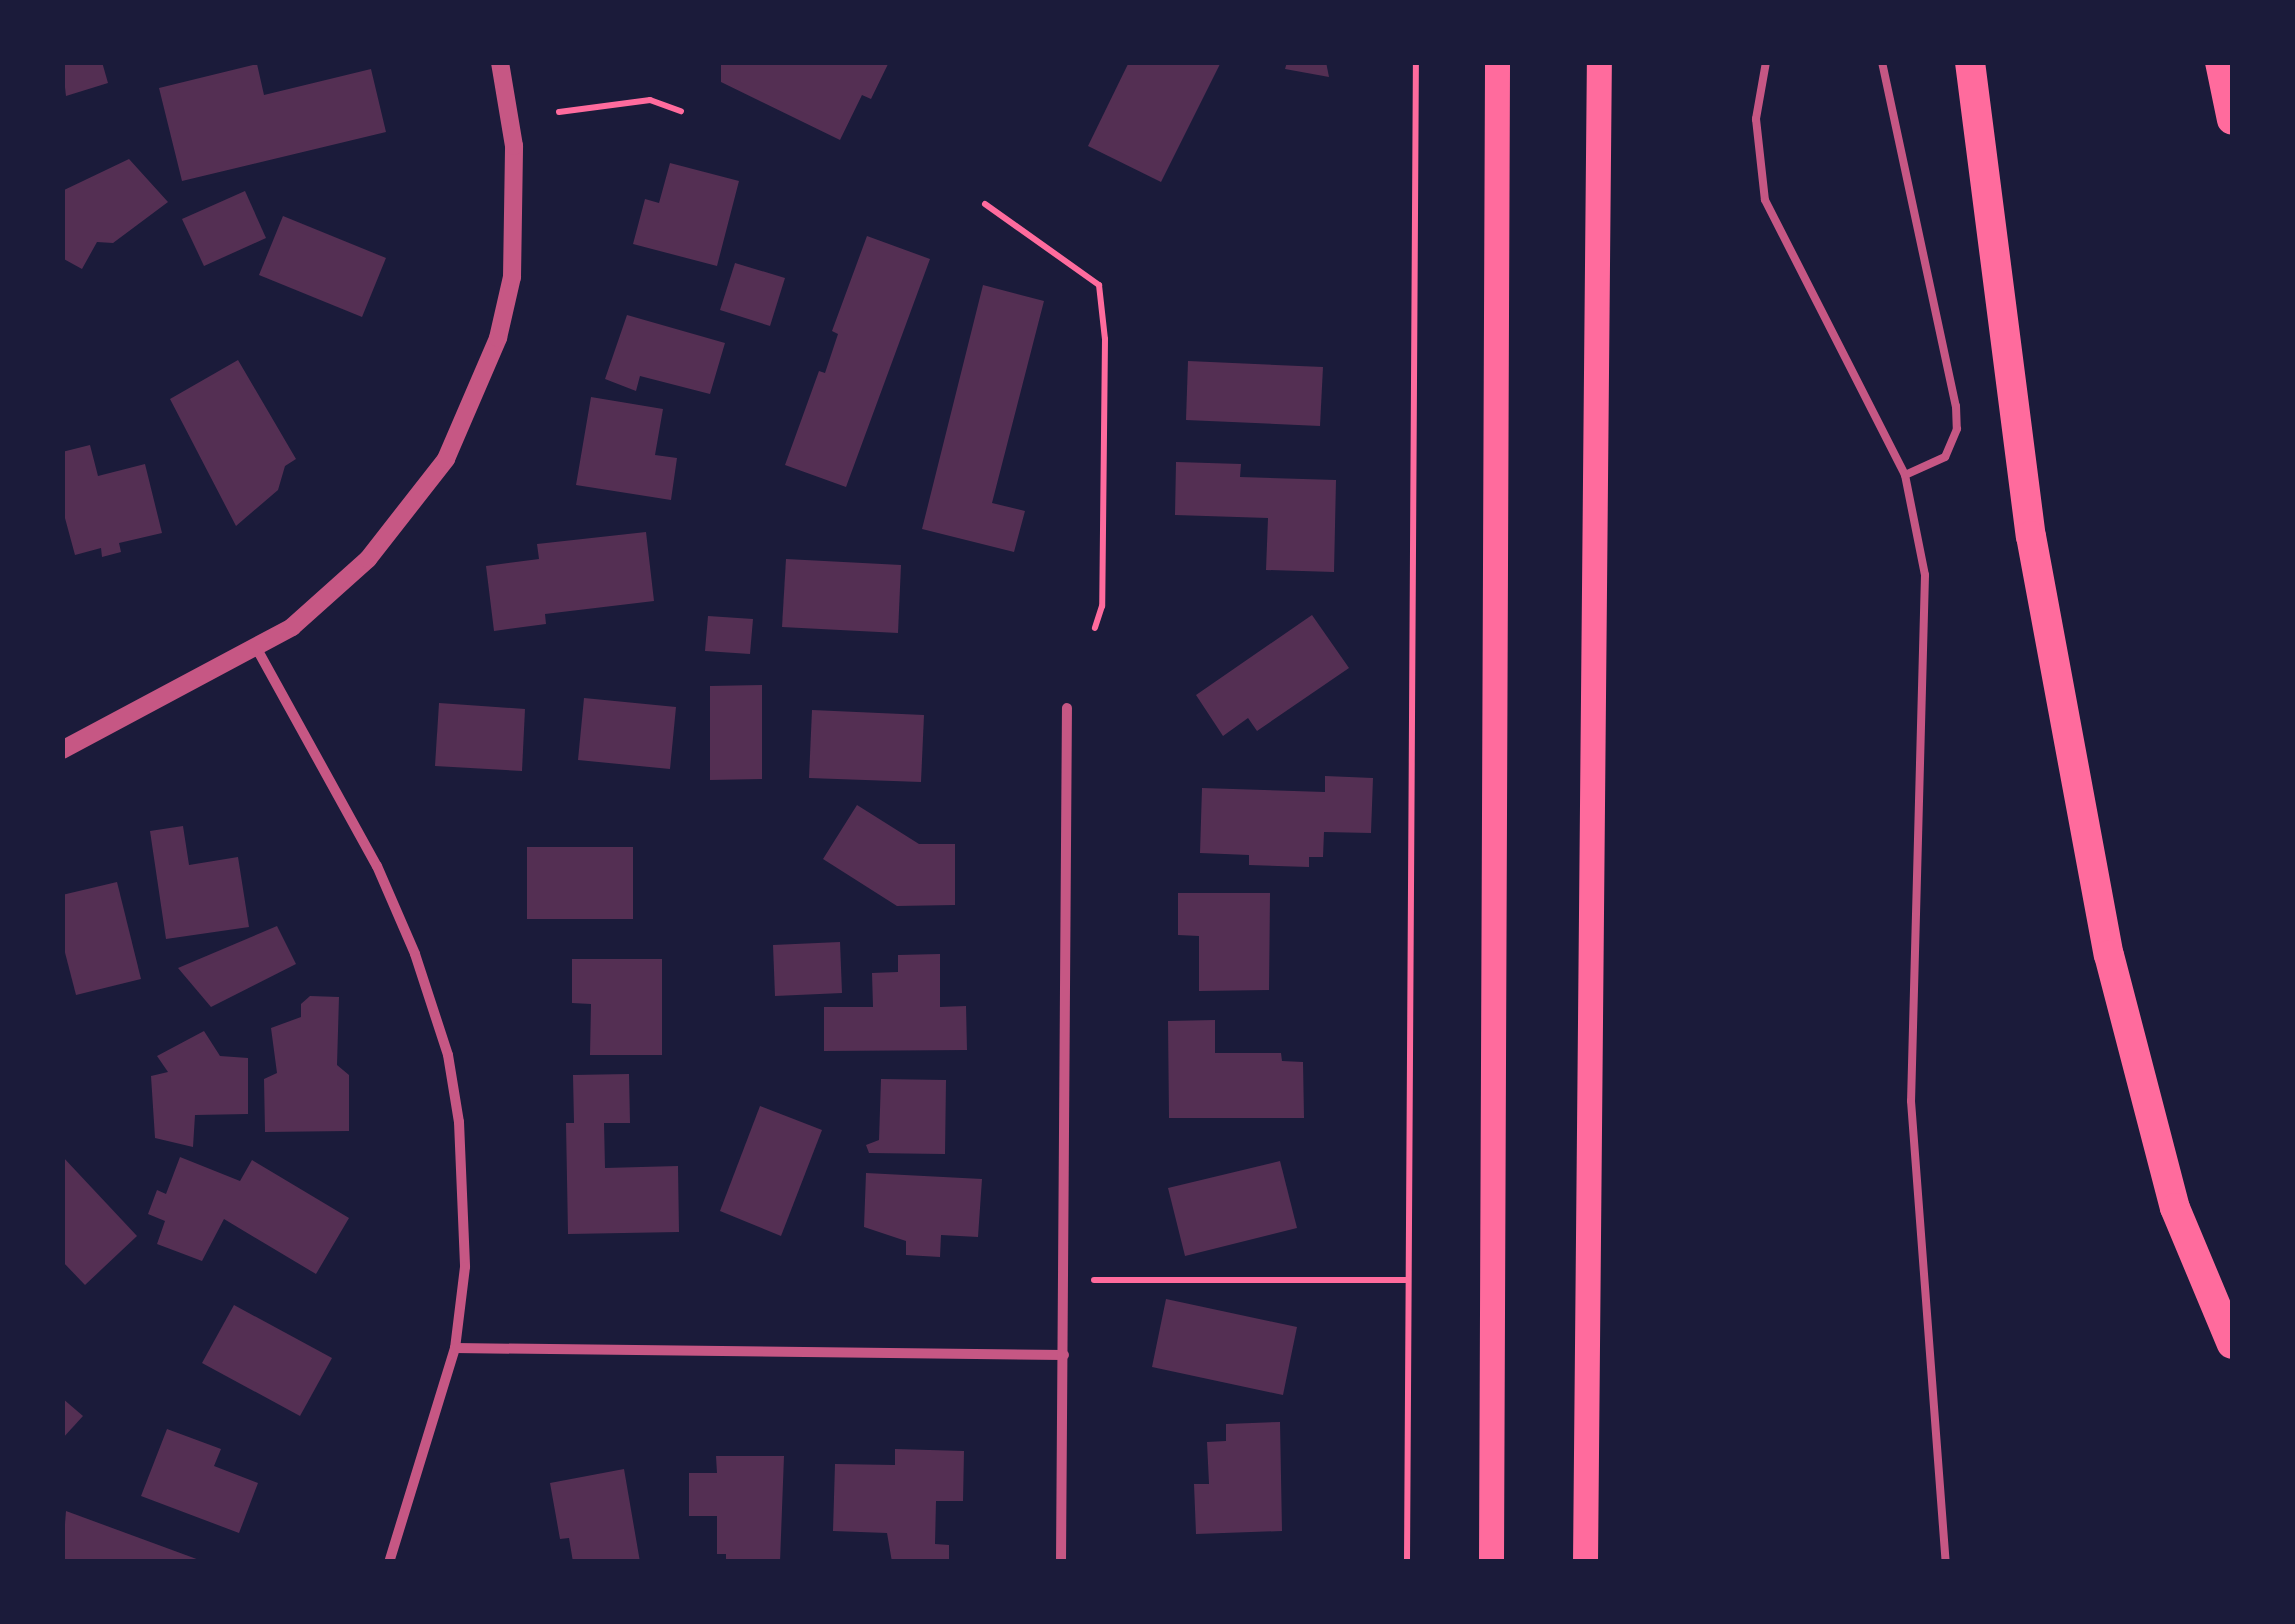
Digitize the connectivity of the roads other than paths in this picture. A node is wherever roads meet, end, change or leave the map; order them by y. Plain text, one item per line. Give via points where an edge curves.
1 (500, 62) edge
2 (1497, 62) edge
3 (1600, 62) edge
4 (1766, 62) edge
5 (1882, 62) edge
6 (1970, 62) edge
7 (2220, 62) edge
8 (2232, 120) edge
9 (1904, 476) junction
10 (258, 649) junction
11 (1067, 708) dead end
12 (62, 750) edge
13 (2232, 1344) edge
14 (455, 1348) junction
15 (1064, 1354) junction
16 (389, 1562) edge
17 (1061, 1562) edge
18 (1492, 1562) edge
19 (1585, 1562) edge
20 (1946, 1562) edge

1 - 10 street via 514,146 512,277 476,394 446,458 406,516 327,599
2 - 18 main road
3 - 19 main road
4 - 9 lane via 1756,119 1765,200
5 - 9 lane via 1956,406 1957,429 1945,457
6 - 13 highway via 2030,536 2110,956 2175,1208
7 - 8 highway
9 - 20 lane via 1928,612 1912,1102
10 - 12 street
10 - 14 street via 377,866 434,1006 459,1122 465,1201
11 - 15 street
14 - 15 street
14 - 16 street
15 - 17 street

